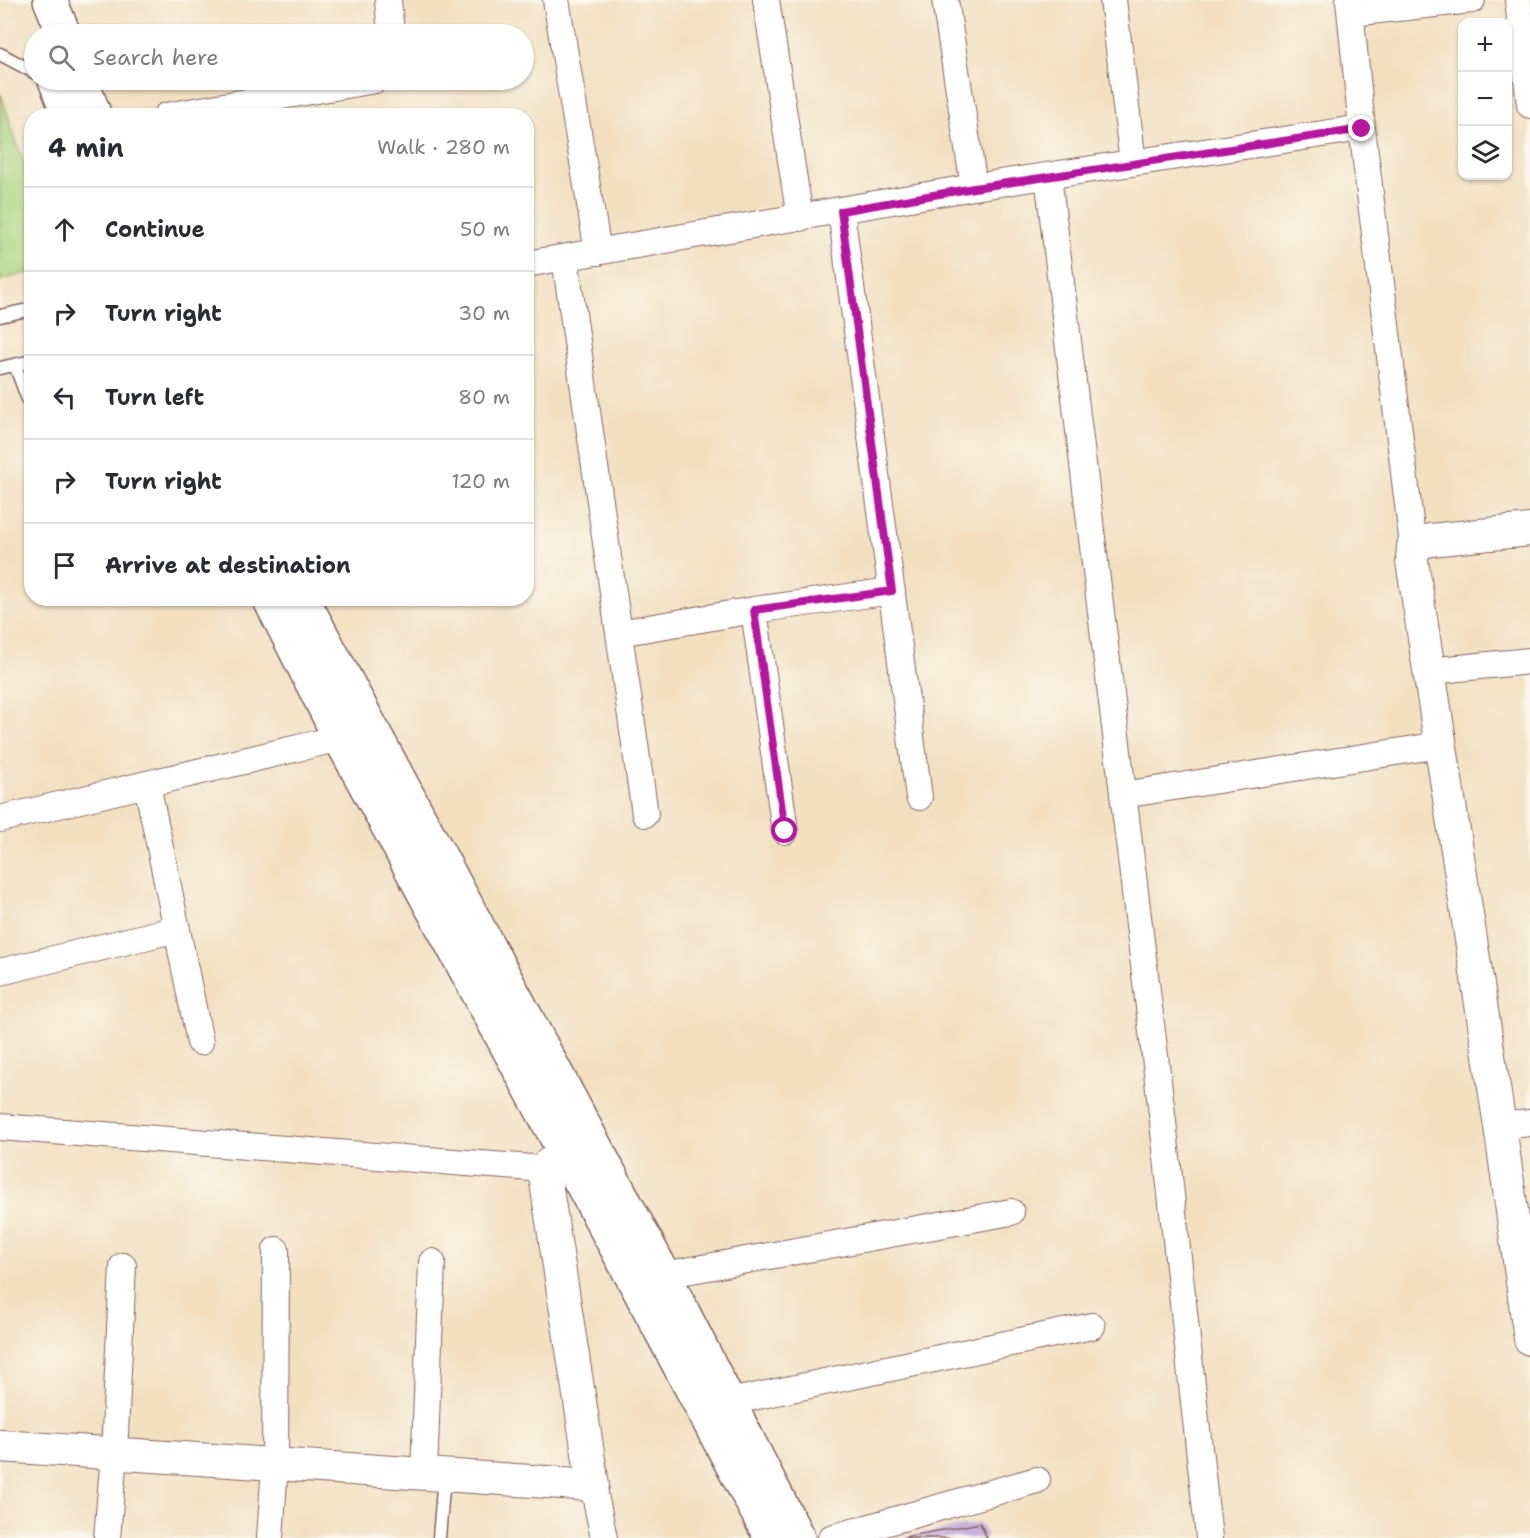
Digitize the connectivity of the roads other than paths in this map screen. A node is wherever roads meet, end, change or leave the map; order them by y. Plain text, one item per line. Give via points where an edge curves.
1 (28, 0) edge
2 (50, 0) edge
3 (388, 0) edge
4 (556, 0) edge
5 (766, 0) edge
6 (945, 0) edge
7 (1113, 0) edge
8 (1472, 0) edge
9 (1518, 0) edge
10 (1350, 7) edge
11 (36, 24) edge
12 (60, 24) edge
13 (390, 24) edge
14 (0, 54) edge
15 (24, 65) edge
16 (59, 90) edge
17 (67, 90) edge
18 (317, 90) edge
19 (1530, 105) edge
20 (66, 108) edge
21 (87, 108) edge
22 (212, 108) edge
23 (1362, 129) junction
24 (1133, 163) junction
25 (1048, 176) junction
26 (974, 188) junction
27 (841, 211) junction
28 (800, 218) junction
29 (598, 252) junction
30 (565, 258) junction
31 (534, 263) edge
32 (24, 311) edge
33 (0, 316) edge
34 (24, 363) edge
35 (15, 365) junction
36 (0, 368) edge
37 (24, 390) edge
38 (1530, 530) edge
39 (1413, 546) junction
40 (892, 591) junction
41 (273, 606) edge
42 (306, 606) edge
43 (754, 610) junction
44 (619, 633) junction
45 (1530, 661) edge
46 (1429, 671) junction
47 (340, 738) junction
48 (1440, 745) junction
49 (147, 784) junction
50 (1123, 795) junction
51 (919, 797) dead end
52 (645, 814) dead end
53 (0, 819) edge
54 (785, 831) dead end
55 (177, 929) junction
56 (0, 972) edge
57 (200, 1042) dead end
58 (1515, 1124) edge
59 (0, 1127) edge
60 (558, 1166) junction
61 (1011, 1212) dead end
62 (276, 1250) dead end
63 (432, 1262) dead end
64 (123, 1266) dead end
65 (664, 1275) junction
66 (1092, 1326) dead end
67 (1530, 1340) edge
68 (729, 1402) junction
69 (0, 1446) edge
70 (114, 1454) junction
71 (275, 1465) junction
72 (434, 1475) junction
73 (1037, 1480) dead end
74 (593, 1485) junction
75 (107, 1538) edge
76 (270, 1538) edge
77 (440, 1538) edge
78 (604, 1538) edge
79 (771, 1538) edge
80 (798, 1538) edge
81 (831, 1538) edge
82 (1209, 1538) edge

1 - 11 highway
2 - 12 highway
3 - 13 street
4 - 29 street
5 - 28 street
6 - 26 street
7 - 24 street
8 - 10 street
9 - 19 street
10 - 23 street
14 - 15 lane
16 - 20 highway
17 - 21 highway
18 - 22 street
23 - 24 street
23 - 39 street
24 - 25 street
25 - 26 street
25 - 50 street
26 - 27 street
27 - 28 street
27 - 40 street
28 - 29 street
29 - 30 street
30 - 31 street
30 - 44 street
32 - 33 lane
34 - 35 lane
35 - 36 lane
35 - 37 lane
38 - 39 street via 1430,540
39 - 46 street
40 - 43 street
40 - 51 street
41 - 47 highway
42 - 65 highway
43 - 44 street
43 - 54 street
44 - 52 street
45 - 46 street
46 - 48 street
47 - 49 street
47 - 60 highway
48 - 50 street
48 - 58 street
49 - 53 street
49 - 55 street
50 - 82 street
55 - 56 street
55 - 57 street
58 - 67 street
59 - 60 street
60 - 74 street via 547,1187
60 - 79 highway
61 - 65 street
62 - 71 street
63 - 72 street
64 - 70 street
65 - 68 highway
66 - 68 street
68 - 80 highway
69 - 70 street
70 - 71 street
70 - 75 street
71 - 72 street
71 - 76 street
72 - 74 street
72 - 77 lane
73 - 81 street
74 - 78 street

